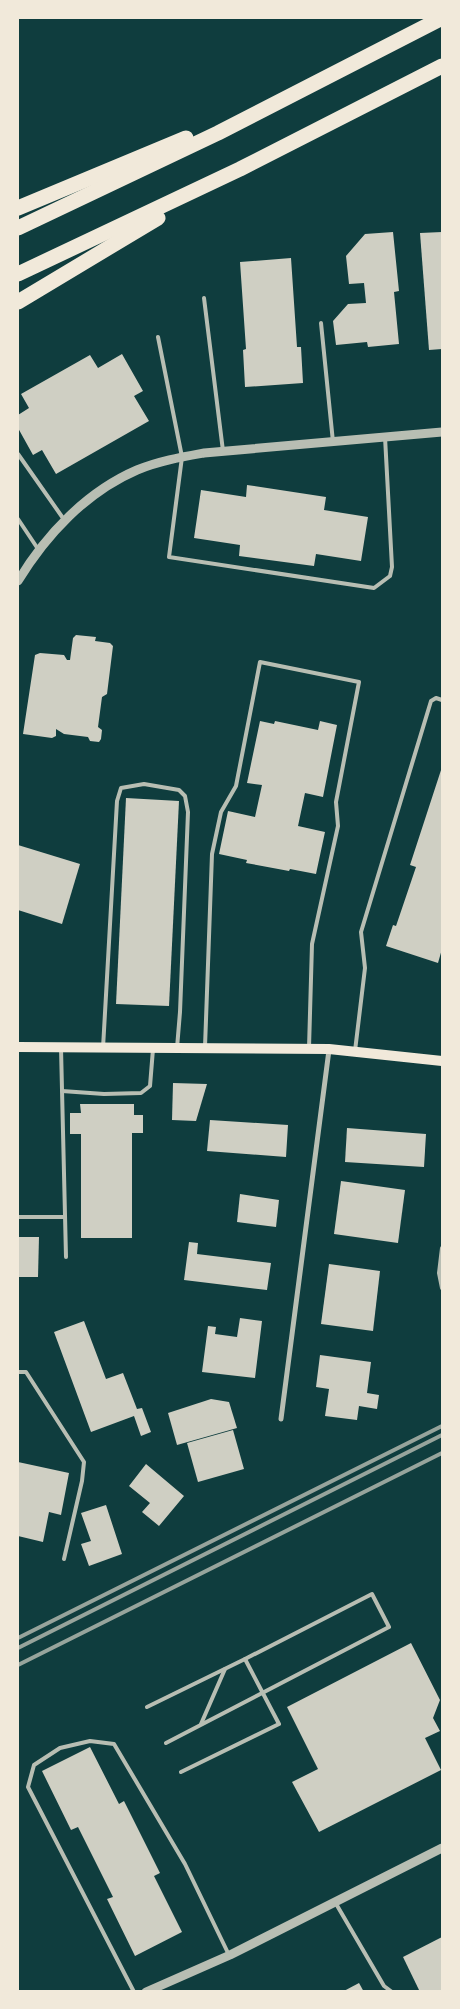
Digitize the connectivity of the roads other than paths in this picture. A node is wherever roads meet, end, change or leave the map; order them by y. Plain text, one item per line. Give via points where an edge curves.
1 (442, 18) edge
2 (442, 66) edge
3 (310, 87) junction
4 (240, 169) junction
5 (18, 208) edge
6 (18, 228) edge
7 (18, 274) edge
8 (204, 298) dead end
9 (18, 302) edge
10 (321, 323) dead end
11 (158, 337) dead end
12 (442, 432) edge
13 (385, 437) junction
14 (333, 442) junction
15 (223, 451) junction
16 (18, 454) edge
17 (182, 457) junction
18 (18, 519) edge
19 (64, 521) junction
20 (38, 549) junction
21 (18, 582) edge
22 (442, 700) edge
23 (18, 1047) edge
24 (61, 1048) junction
25 (103, 1048) junction
26 (153, 1048) junction
27 (177, 1048) junction
28 (205, 1048) junction
29 (309, 1048) junction
30 (329, 1049) junction
31 (355, 1051) junction
32 (442, 1059) edge
33 (62, 1091) junction
34 (18, 1217) edge
35 (64, 1217) junction
36 (442, 1248) edge
37 (66, 1257) dead end
38 (442, 1288) edge
39 (18, 1372) edge
40 (281, 1419) dead end
41 (64, 1559) dead end
42 (245, 1659) junction
43 (225, 1669) junction
44 (262, 1692) junction
45 (147, 1707) dead end
46 (201, 1724) junction
47 (166, 1743) dead end
48 (181, 1772) dead end
49 (442, 1848) edge
50 (335, 1902) junction
51 (230, 1955) junction
52 (134, 1992) edge
53 (146, 1992) edge
54 (392, 1992) edge

1 - 3 highway
2 - 4 highway
3 - 5 highway
3 - 6 highway
4 - 7 highway
4 - 9 highway
8 - 15 lane
10 - 14 lane
11 - 17 lane
12 - 13 street
13 - 14 street
13 - 17 lane via 392,567 390,576 374,588 169,557
14 - 15 street
15 - 17 street
16 - 19 lane
17 - 19 street via 137,470 108,486
18 - 20 lane
19 - 20 street
20 - 21 street
22 - 31 lane via 436,698 431,701 361,932 365,968
23 - 24 main road
24 - 25 main road
24 - 33 lane
25 - 26 main road
25 - 27 lane via 117,801 121,788 144,784 179,790 185,796 188,812
26 - 27 main road
26 - 33 lane via 150,1086 141,1093
27 - 28 main road
28 - 29 main road
28 - 29 lane via 212,854 221,812 236,786 260,662 359,682 336,802 338,826 312,944
29 - 30 main road
30 - 31 main road
30 - 40 street
31 - 32 main road
33 - 35 lane
34 - 35 lane
35 - 37 lane
36 - 38 lane via 439,1272
39 - 41 lane via 26,1372 84,1462
42 - 43 lane
42 - 44 lane
42 - 44 lane via 372,1594 389,1627
43 - 45 lane
43 - 46 lane
44 - 46 lane
44 - 48 lane via 279,1724
46 - 47 lane
49 - 50 street
50 - 51 street
50 - 54 lane via 384,1986
51 - 52 lane via 185,1864 114,1744 90,1741 60,1748 34,1765 28,1787
51 - 53 street

